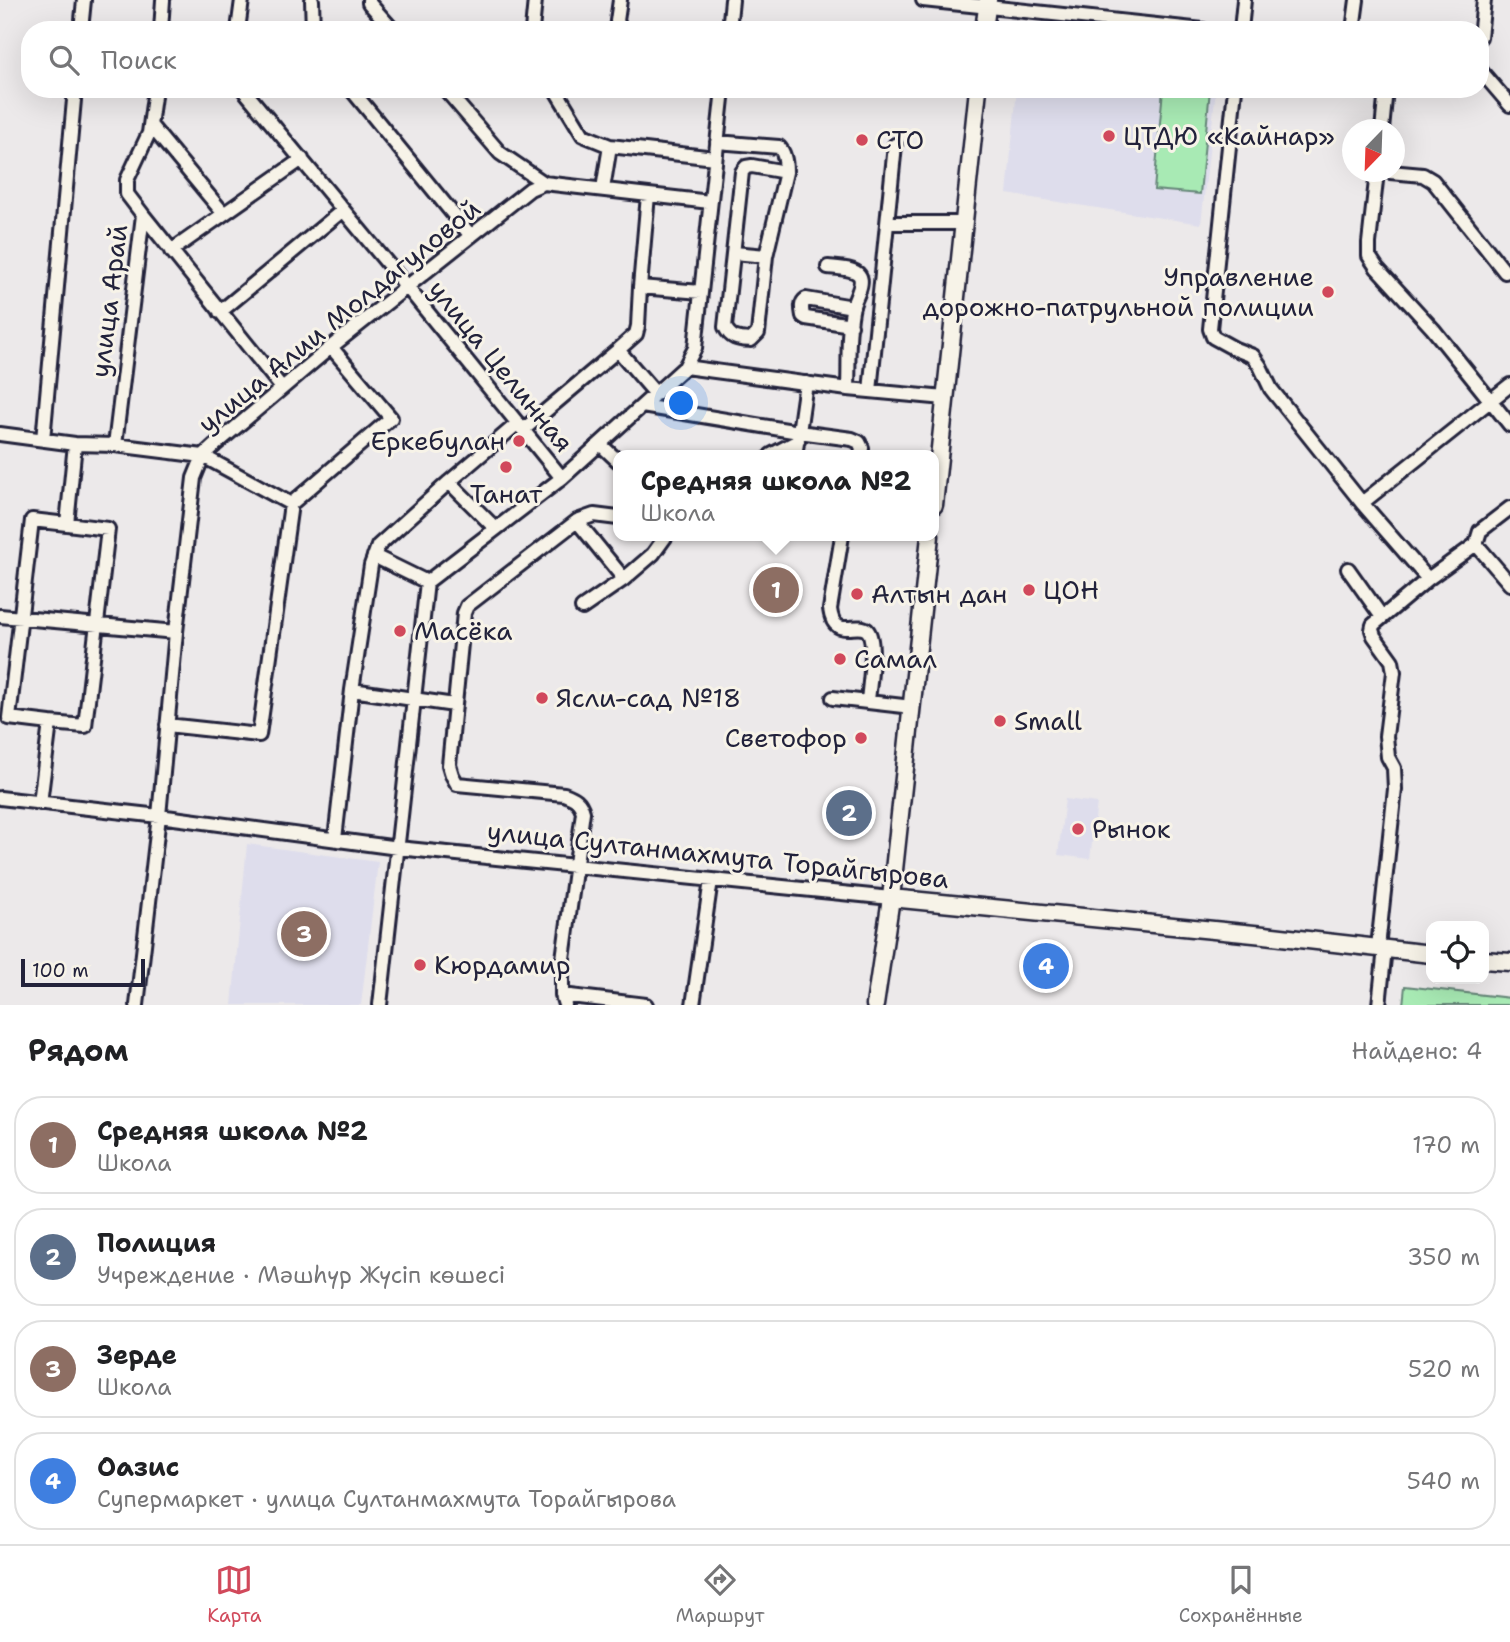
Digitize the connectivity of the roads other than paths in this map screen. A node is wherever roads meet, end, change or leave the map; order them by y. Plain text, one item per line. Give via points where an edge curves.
1 (84, 0) edge
2 (163, 0) edge
3 (242, 0) edge
4 (312, 0) edge
5 (369, 0) edge
6 (535, 0) edge
7 (620, 0) edge
8 (732, 0) edge
9 (923, 0) edge
10 (1244, 0) edge
11 (1357, 0) edge
12 (1484, 0) edge
13 (987, 3) edge
14 (82, 21) edge
15 (161, 21) edge
16 (239, 21) edge
17 (313, 21) edge
18 (385, 21) edge
19 (533, 21) edge
20 (617, 21) edge
21 (730, 21) edge
22 (985, 21) edge
23 (1131, 21) edge
24 (1242, 21) edge
25 (1354, 21) edge
26 (1482, 21) edge
27 (1489, 80) edge
28 (74, 98) edge
29 (154, 98) edge
30 (251, 98) edge
31 (358, 98) edge
32 (453, 98) edge
33 (560, 98) edge
34 (722, 98) edge
35 (977, 98) edge
36 (1234, 98) edge
37 (1386, 98) edge
38 (1510, 104) edge
39 (1383, 119) edge
40 (151, 126) junction
41 (717, 142) junction
42 (895, 145) dead end
43 (610, 146) junction
44 (715, 158) junction
45 (302, 159) junction
46 (786, 172) junction
47 (1405, 173) edge
48 (1376, 182) edge
49 (544, 183) junction
50 (603, 190) junction
51 (648, 195) junction
52 (710, 202) junction
53 (343, 210) junction
54 (224, 214) junction
55 (143, 215) junction
56 (887, 223) junction
57 (964, 223) junction
58 (471, 236) junction
59 (171, 251) junction
60 (734, 253) junction
61 (766, 256) junction
62 (828, 267) dead end
63 (1505, 272) dead end
64 (407, 287) junction
65 (640, 287) junction
66 (701, 292) junction
67 (853, 307) junction
68 (220, 312) junction
69 (850, 325) junction
70 (331, 347) junction
71 (618, 350) junction
72 (685, 367) junction
73 (806, 383) junction
74 (1510, 385) edge
75 (282, 388) junction
76 (848, 388) junction
77 (870, 391) junction
78 (656, 394) junction
79 (945, 398) junction
80 (1491, 401) junction
81 (642, 406) junction
82 (1510, 425) edge
83 (520, 426) junction
84 (0, 434) edge
85 (798, 437) junction
86 (43, 440) junction
87 (75, 444) junction
88 (600, 444) junction
89 (115, 445) junction
90 (778, 450) edge
91 (796, 450) edge
92 (862, 450) edge
93 (939, 452) edge
94 (204, 456) junction
95 (613, 456) edge
96 (562, 478) junction
97 (449, 482) junction
98 (1362, 503) junction
99 (291, 504) junction
100 (1510, 508) edge
101 (613, 517) edge
102 (577, 521) junction
103 (67, 524) junction
104 (496, 529) junction
105 (662, 541) edge
106 (841, 541) edge
107 (929, 541) edge
108 (1476, 544) junction
109 (374, 556) junction
110 (1348, 569) dead end
111 (624, 579) junction
112 (1428, 579) junction
113 (427, 582) junction
114 (1510, 584) edge
115 (582, 608) dead end
116 (0, 616) edge
117 (1382, 617) junction
118 (22, 618) junction
119 (97, 625) junction
120 (176, 632) junction
121 (352, 690) junction
122 (833, 698) dead end
123 (415, 699) junction
124 (868, 701) junction
125 (454, 705) junction
126 (912, 707) junction
127 (50, 723) junction
128 (167, 725) junction
129 (0, 798) edge
130 (40, 803) junction
131 (159, 816) junction
132 (335, 839) junction
133 (398, 848) junction
134 (576, 866) junction
135 (711, 880) junction
136 (891, 898) junction
137 (1382, 947) junction
138 (1426, 953) edge
139 (1489, 960) edge
140 (1510, 962) edge
141 (563, 1000) edge
142 (136, 1005) edge
143 (380, 1005) edge
144 (646, 1005) edge
145 (693, 1005) edge
146 (876, 1005) edge
147 (1379, 1005) edge

1 - 14 street
2 - 15 street
3 - 16 street
4 - 17 street
5 - 18 street
6 - 19 street
7 - 20 street
8 - 21 street
9 - 13 street
10 - 24 street
11 - 25 street
12 - 26 street
13 - 22 main road
13 - 23 street
27 - 38 street
28 - 86 street
29 - 40 street, улица Арай
30 - 45 street, улица Целинная
31 - 58 street
32 - 49 street via 500,153
33 - 43 street via 583,135
34 - 41 street
35 - 57 main road
36 - 98 street via 1210,329 1213,337 1253,356 1271,390
37 - 39 street
40 - 54 street
40 - 55 street, улица Арай via 127,180 127,194
41 - 44 street
41 - 46 street via 779,147
42 - 56 street
43 - 44 street
43 - 50 street
44 - 52 street
45 - 53 street, улица Целинная
45 - 54 street
46 - 60 street via 752,166 742,172
46 - 61 street
47 - 63 street via 1433,181
48 - 80 street via 1369,256
49 - 50 street
49 - 58 street, улица Алии Молдагуловой
50 - 51 street
51 - 52 street
51 - 65 street
52 - 66 street
53 - 64 street, улица Целинная
53 - 68 street
54 - 59 street
55 - 59 street
55 - 89 street, улица Арай
56 - 57 street
56 - 77 street
57 - 79 main road
58 - 64 street, улица Алии Молдагуловой
59 - 68 street
60 - 61 street
60 - 61 street via 725,327 737,339 751,340 758,333
62 - 67 street via 860,276
64 - 70 street, улица Алии Молдагуловой
64 - 83 street, улица Целинная
65 - 66 street
65 - 71 street via 636,334
66 - 72 street via 695,348
67 - 69 street
67 - 69 street via 806,299 802,308 806,318
68 - 75 street
69 - 76 street
70 - 75 street, улица Алии Молдагуловой
70 - 99 street via 391,418
71 - 78 street
71 - 83 street
72 - 73 street
72 - 78 street
73 - 76 street
73 - 85 street
74 - 80 street
75 - 94 street, улица Алии Молдагуловой
76 - 77 street
77 - 79 street
78 - 81 street
79 - 93 main road
80 - 82 street
80 - 98 street
81 - 85 street
81 - 88 street
83 - 96 street, улица Целинная
83 - 97 street
84 - 86 street
85 - 90 street
85 - 91 street
85 - 92 street via 852,439
86 - 87 street
87 - 89 street
87 - 103 street
88 - 95 street
88 - 96 street
89 - 94 street
94 - 99 street
94 - 120 street, улица Алии Молдагуловой via 194,478
96 - 104 street
97 - 104 street
97 - 109 street via 378,546
98 - 112 street
99 - 128 street via 260,735
100 - 108 street via 1480,531
101 - 102 street via 594,515
102 - 111 street
102 - 125 street via 467,606
103 - 118 street via 32,520
103 - 119 street via 108,529
104 - 113 street
105 - 111 street
106 - 124 street via 831,619 849,629 862,628 871,637
107 - 126 main road
108 - 112 street
108 - 114 street
109 - 113 street
109 - 121 street
110 - 117 street
111 - 115 street
112 - 117 street
113 - 123 street
116 - 118 street
117 - 137 street via 1372,630 1394,672 1386,736 1395,789
118 - 119 street
118 - 127 street via 9,718
119 - 120 street
119 - 127 street via 85,726
120 - 128 street, улица Алии Молдагуловой
121 - 123 street
121 - 132 street
122 - 124 street
123 - 125 street
123 - 133 street
124 - 126 street
125 - 134 street via 449,765 457,784 574,798 583,812
126 - 136 main road
127 - 130 street
128 - 131 street, улица Алии Молдагуловой
129 - 130 street, улица Султанмахмута Торайгырова
130 - 131 street, улица Султанмахмута Торайгырова
131 - 132 street, улица Султанмахмута Торайгырова
131 - 142 street, улица Алии Молдагуловой
132 - 133 street, улица Султанмахмута Торайгырова
133 - 134 street, улица Султанмахмута Торайгырова
133 - 143 street
134 - 135 street, улица Султанмахмута Торайгырова
134 - 141 street via 562,967
135 - 136 street, улица Султанмахмута Торайгырова
135 - 145 street
136 - 137 main road, улица Султанмахмута Торайгырова
136 - 146 main road
137 - 138 main road, улица Султанмахмута Торайгырова
137 - 147 street
139 - 140 main road
141 - 144 street

